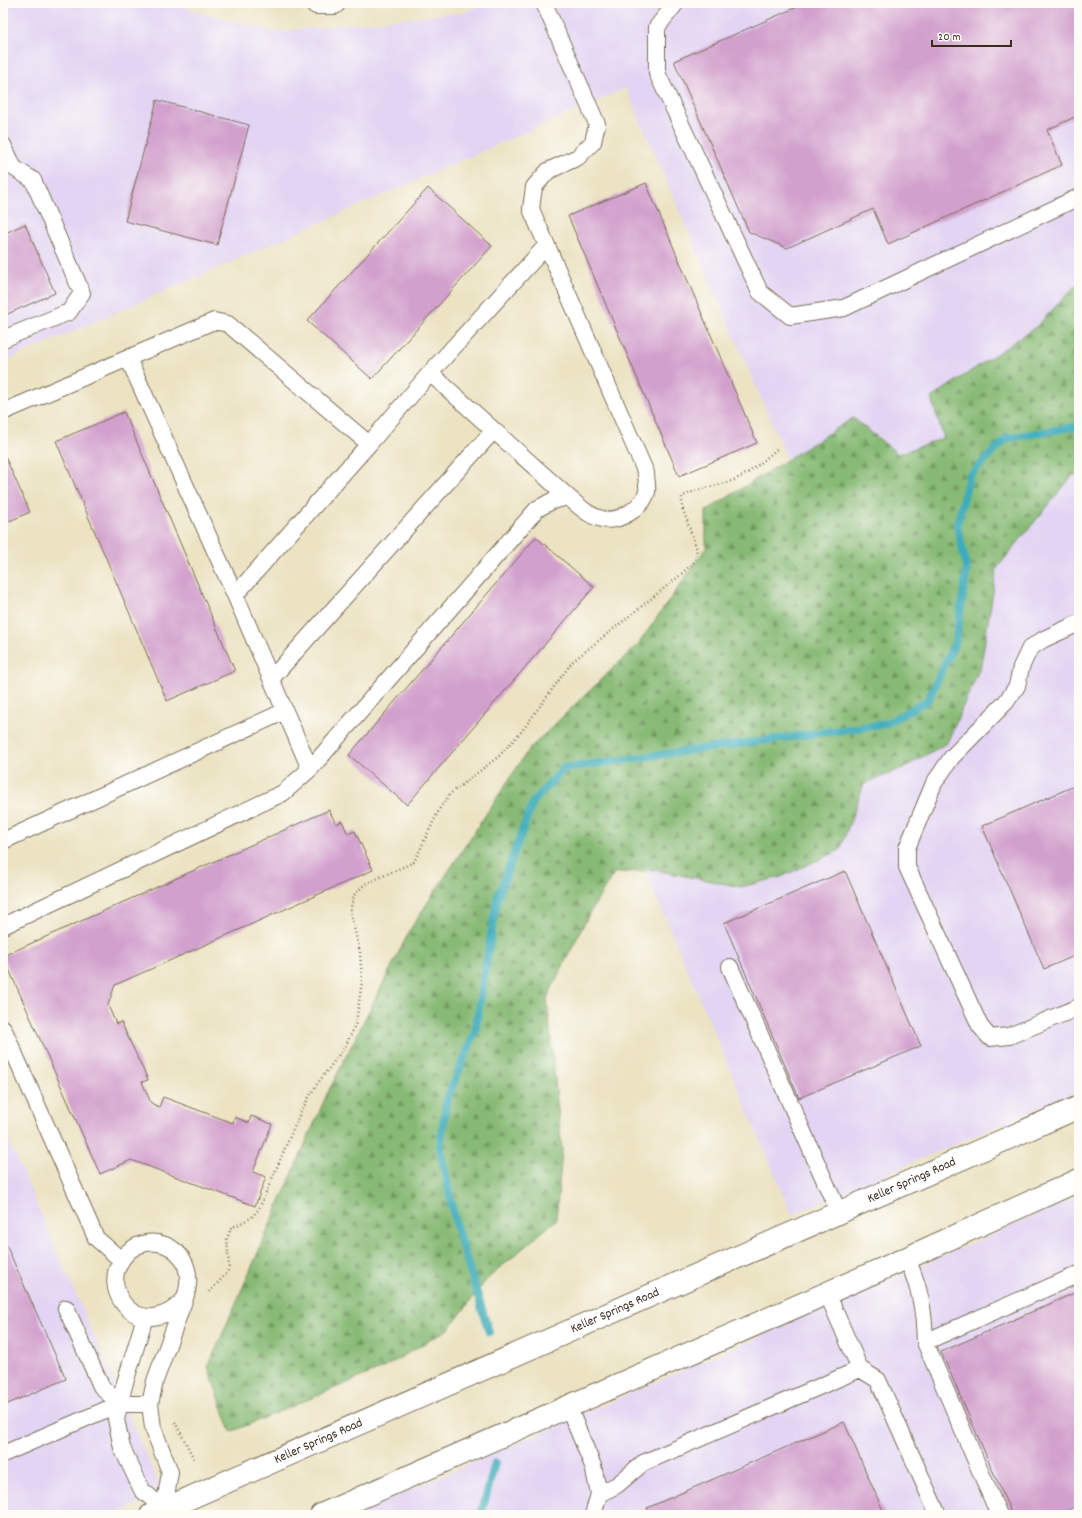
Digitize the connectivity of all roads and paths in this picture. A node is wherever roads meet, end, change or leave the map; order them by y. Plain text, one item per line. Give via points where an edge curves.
1 (317, 3) edge
2 (334, 3) edge
3 (544, 3) edge
4 (676, 3) edge
5 (3, 145) edge
6 (1079, 197) edge
7 (546, 246) junction
8 (3, 339) edge
9 (128, 358) junction
10 (430, 373) junction
11 (3, 412) edge
12 (494, 430) junction
13 (369, 444) junction
14 (777, 449) dead end
15 (568, 497) junction
16 (235, 595) junction
17 (1079, 623) edge
18 (271, 679) junction
19 (285, 711) junction
20 (310, 769) junction
21 (3, 841) edge
22 (3, 926) edge
23 (730, 967) dead end
24 (1079, 1007) edge
25 (3, 1028) edge
26 (1079, 1107) edge
27 (1079, 1180) edge
28 (839, 1213) junction
29 (907, 1258) junction
30 (121, 1260) junction
31 (1079, 1274) edge
32 (208, 1293) dead end
33 (826, 1293) junction
34 (185, 1298) junction
35 (66, 1308) dead end
36 (145, 1317) junction
37 (925, 1342) junction
38 (860, 1369) junction
39 (119, 1404) junction
40 (150, 1404) junction
41 (568, 1406) junction
42 (173, 1420) dead end
43 (3, 1454) edge
44 (194, 1459) dead end
45 (599, 1494) junction
46 (161, 1513) edge
47 (321, 1515) edge
48 (593, 1515) edge
49 (938, 1515) edge
50 (999, 1515) edge

1 - 2 main road
3 - 7 lane via 597,124 593,142 578,157 548,170 534,186 531,209
4 - 6 lane via 657,27 657,73 760,292 790,316 844,308
5 - 8 lane via 14,168 33,180 82,293 69,312
7 - 10 lane
7 - 15 lane via 646,473 647,491 641,504 623,516 603,519 588,513
9 - 11 lane
9 - 13 lane via 214,321 228,324
9 - 16 lane
10 - 12 lane
10 - 13 lane
12 - 15 lane
12 - 18 lane
13 - 16 lane
14 - 32 path via 741,477 682,497 682,507 697,549 694,561 677,578 572,662 522,731 498,758 450,794 440,808 414,862 365,884 354,895 350,911 360,952 362,981 356,1023 345,1047 301,1111 260,1210 252,1218 231,1228 227,1239 227,1274
15 - 20 lane via 552,501 537,509
16 - 18 lane
17 - 24 lane via 1030,648 1021,667 1017,686 1006,702 952,757 934,783 907,848 907,867 980,1026 990,1038 1009,1036
18 - 19 lane
19 - 20 lane
19 - 21 lane
20 - 22 lane via 283,794
23 - 28 lane
25 - 30 lane via 96,1238
26 - 28 main road, Keller Springs Road
27 - 29 main road
28 - 46 main road, Keller Springs Road
29 - 33 main road
29 - 37 lane via 917,1282 924,1314
30 - 34 lane via 136,1246 159,1243 170,1247 180,1254 186,1264 189,1281
30 - 36 lane via 115,1273 118,1296 125,1306
31 - 37 lane
33 - 38 lane
33 - 41 main road
34 - 36 lane via 168,1314
34 - 40 lane
35 - 39 lane via 101,1386
36 - 39 lane
37 - 50 lane
38 - 45 lane via 643,1463 617,1485
38 - 49 lane via 878,1380
39 - 40 lane
39 - 43 lane
39 - 46 lane via 116,1419 122,1448 142,1490
40 - 46 lane via 153,1428 170,1472
41 - 45 lane via 593,1466
41 - 47 main road
42 - 44 path
45 - 48 lane

